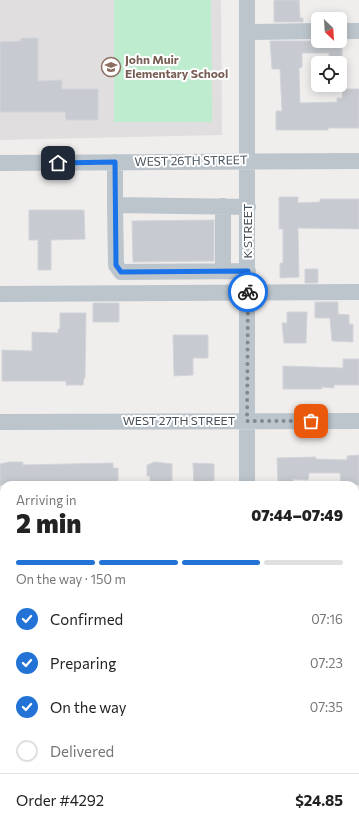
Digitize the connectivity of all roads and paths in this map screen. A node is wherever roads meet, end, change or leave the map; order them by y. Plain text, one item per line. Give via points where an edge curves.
1 (247, 0) edge
2 (311, 31) edge
3 (347, 31) edge
4 (359, 31) edge
5 (248, 32) junction
6 (248, 161) junction
7 (359, 161) edge
8 (115, 162) junction
9 (0, 163) edge
10 (115, 205) junction
11 (223, 206) junction
12 (248, 207) junction
13 (223, 271) junction
14 (248, 271) junction
15 (248, 292) junction
16 (359, 292) edge
17 (0, 294) edge
18 (247, 421) junction
19 (359, 421) edge
20 (0, 422) edge
21 (248, 481) edge

1 - 5 street, K STREET
2 - 5 street
3 - 4 street
5 - 6 street, K STREET
6 - 7 street, WEST 26TH STREET
6 - 8 street, WEST 26TH STREET
6 - 12 street, K STREET
8 - 9 street, WEST 26TH STREET
8 - 10 street
10 - 11 street
10 - 13 street via 116,265 121,272
11 - 12 street
11 - 13 street
12 - 14 street, K STREET
13 - 14 street
14 - 15 street, K STREET
15 - 16 street
15 - 17 street
15 - 18 street, K STREET
18 - 19 street, WEST 27TH STREET
18 - 20 street, WEST 27TH STREET
18 - 21 street, K STREET

